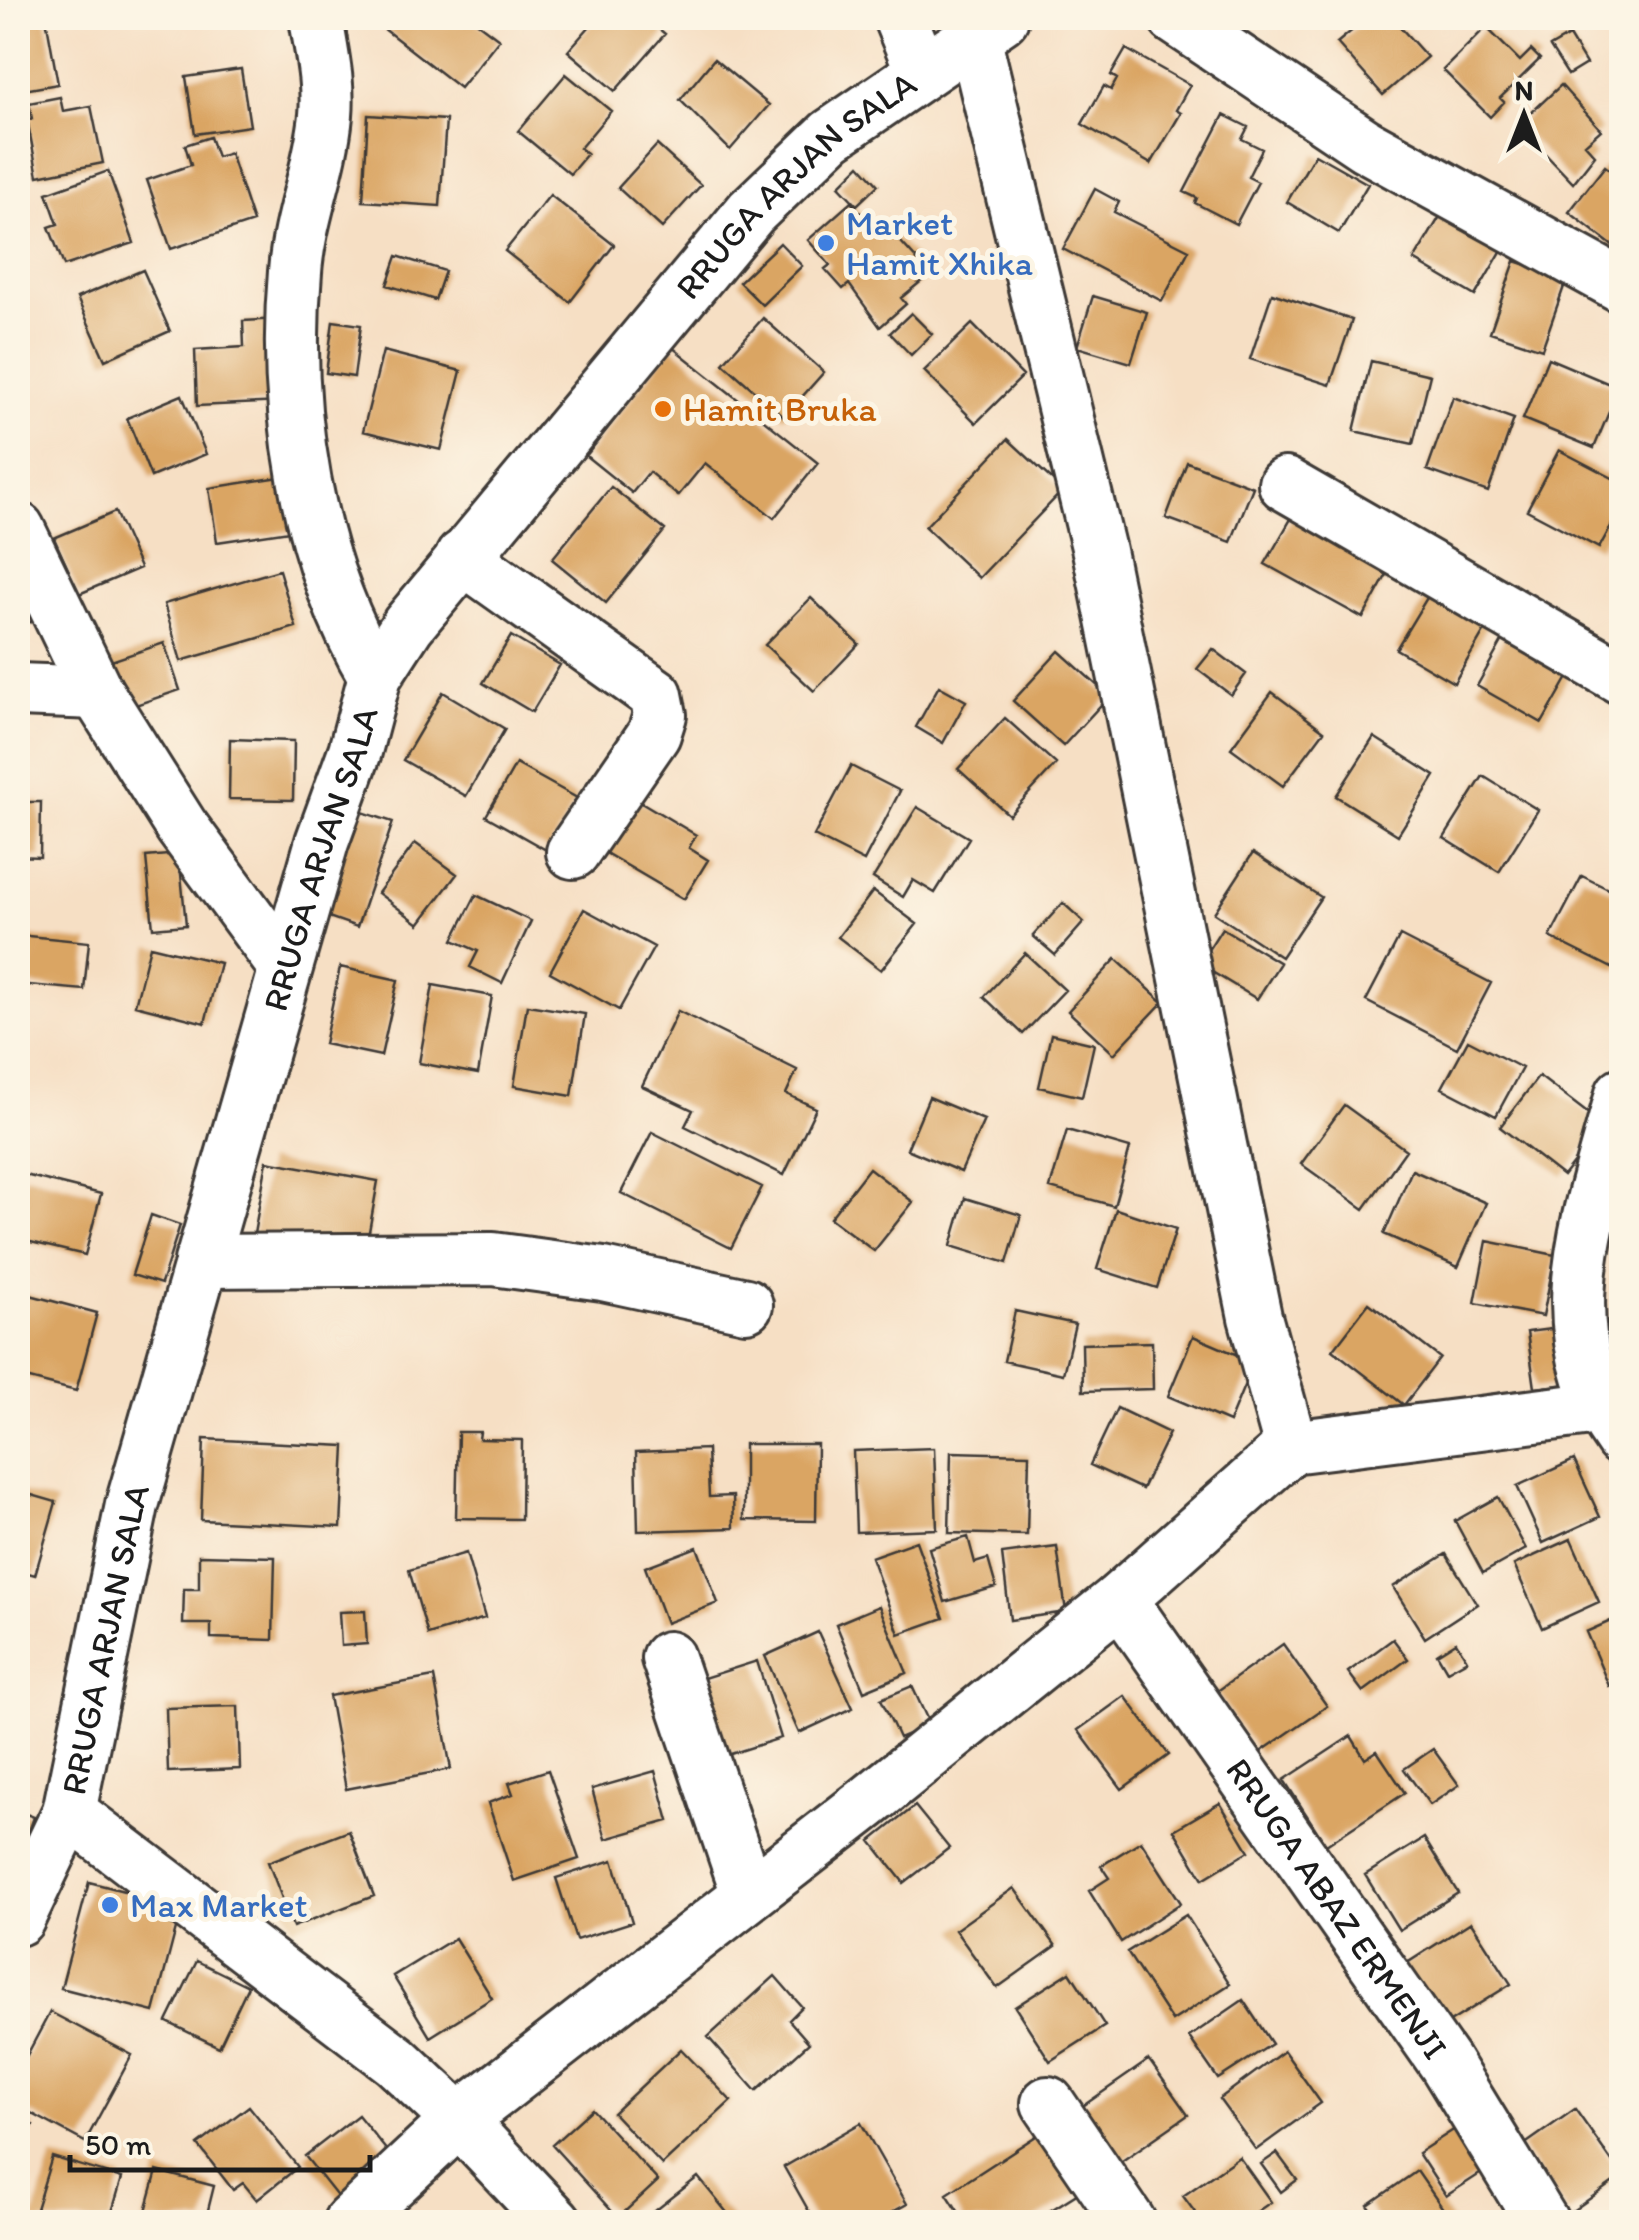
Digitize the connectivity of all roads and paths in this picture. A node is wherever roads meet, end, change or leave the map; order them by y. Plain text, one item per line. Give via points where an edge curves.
1 (316, 18) edge
2 (900, 18) edge
3 (1175, 18) edge
4 (988, 27) edge
5 (922, 70) junction
6 (1622, 286) edge
7 (1285, 484) dead end
8 (18, 529) edge
9 (462, 557) junction
10 (375, 676) junction
11 (1622, 678) edge
12 (18, 690) edge
13 (96, 693) junction
14 (573, 852) dead end
15 (284, 966) junction
16 (1622, 1094) edge
17 (201, 1261) junction
18 (746, 1306) dead end
19 (1610, 1424) edge
20 (1290, 1447) junction
21 (1120, 1599) junction
22 (668, 1658) dead end
23 (69, 1812) junction
24 (748, 1894) junction
25 (18, 1919) edge
26 (1048, 2103) dead end
27 (460, 2120) junction
28 (350, 2222) edge
29 (556, 2222) edge
30 (1128, 2222) edge
31 (1542, 2222) edge

1 - 10 street via 326,113 294,273 301,444 322,562 345,625
2 - 5 street
3 - 6 street via 1364,145
4 - 5 street, RRUGA ARJAN SALA
4 - 20 street via 1255,1317
5 - 9 street, RRUGA ARJAN SALA via 831,136 751,212
7 - 11 street
8 - 13 street
9 - 10 street, RRUGA ARJAN SALA
9 - 14 street via 656,695 660,715 654,734
10 - 15 street, RRUGA ARJAN SALA
12 - 13 street
13 - 15 street via 180,826
15 - 17 street, RRUGA ARJAN SALA
16 - 19 street via 1581,1251 1575,1304 1581,1356
17 - 18 street via 493,1259 604,1274
17 - 23 street, RRUGA ARJAN SALA via 132,1504
19 - 20 street
20 - 21 street
21 - 24 street
21 - 31 street, RRUGA ABAZ ERMENJI via 1445,2063
22 - 24 street
23 - 25 street, RRUGA ARJAN SALA
23 - 27 street via 314,1994
24 - 27 street
26 - 30 street
27 - 28 street
27 - 29 street

